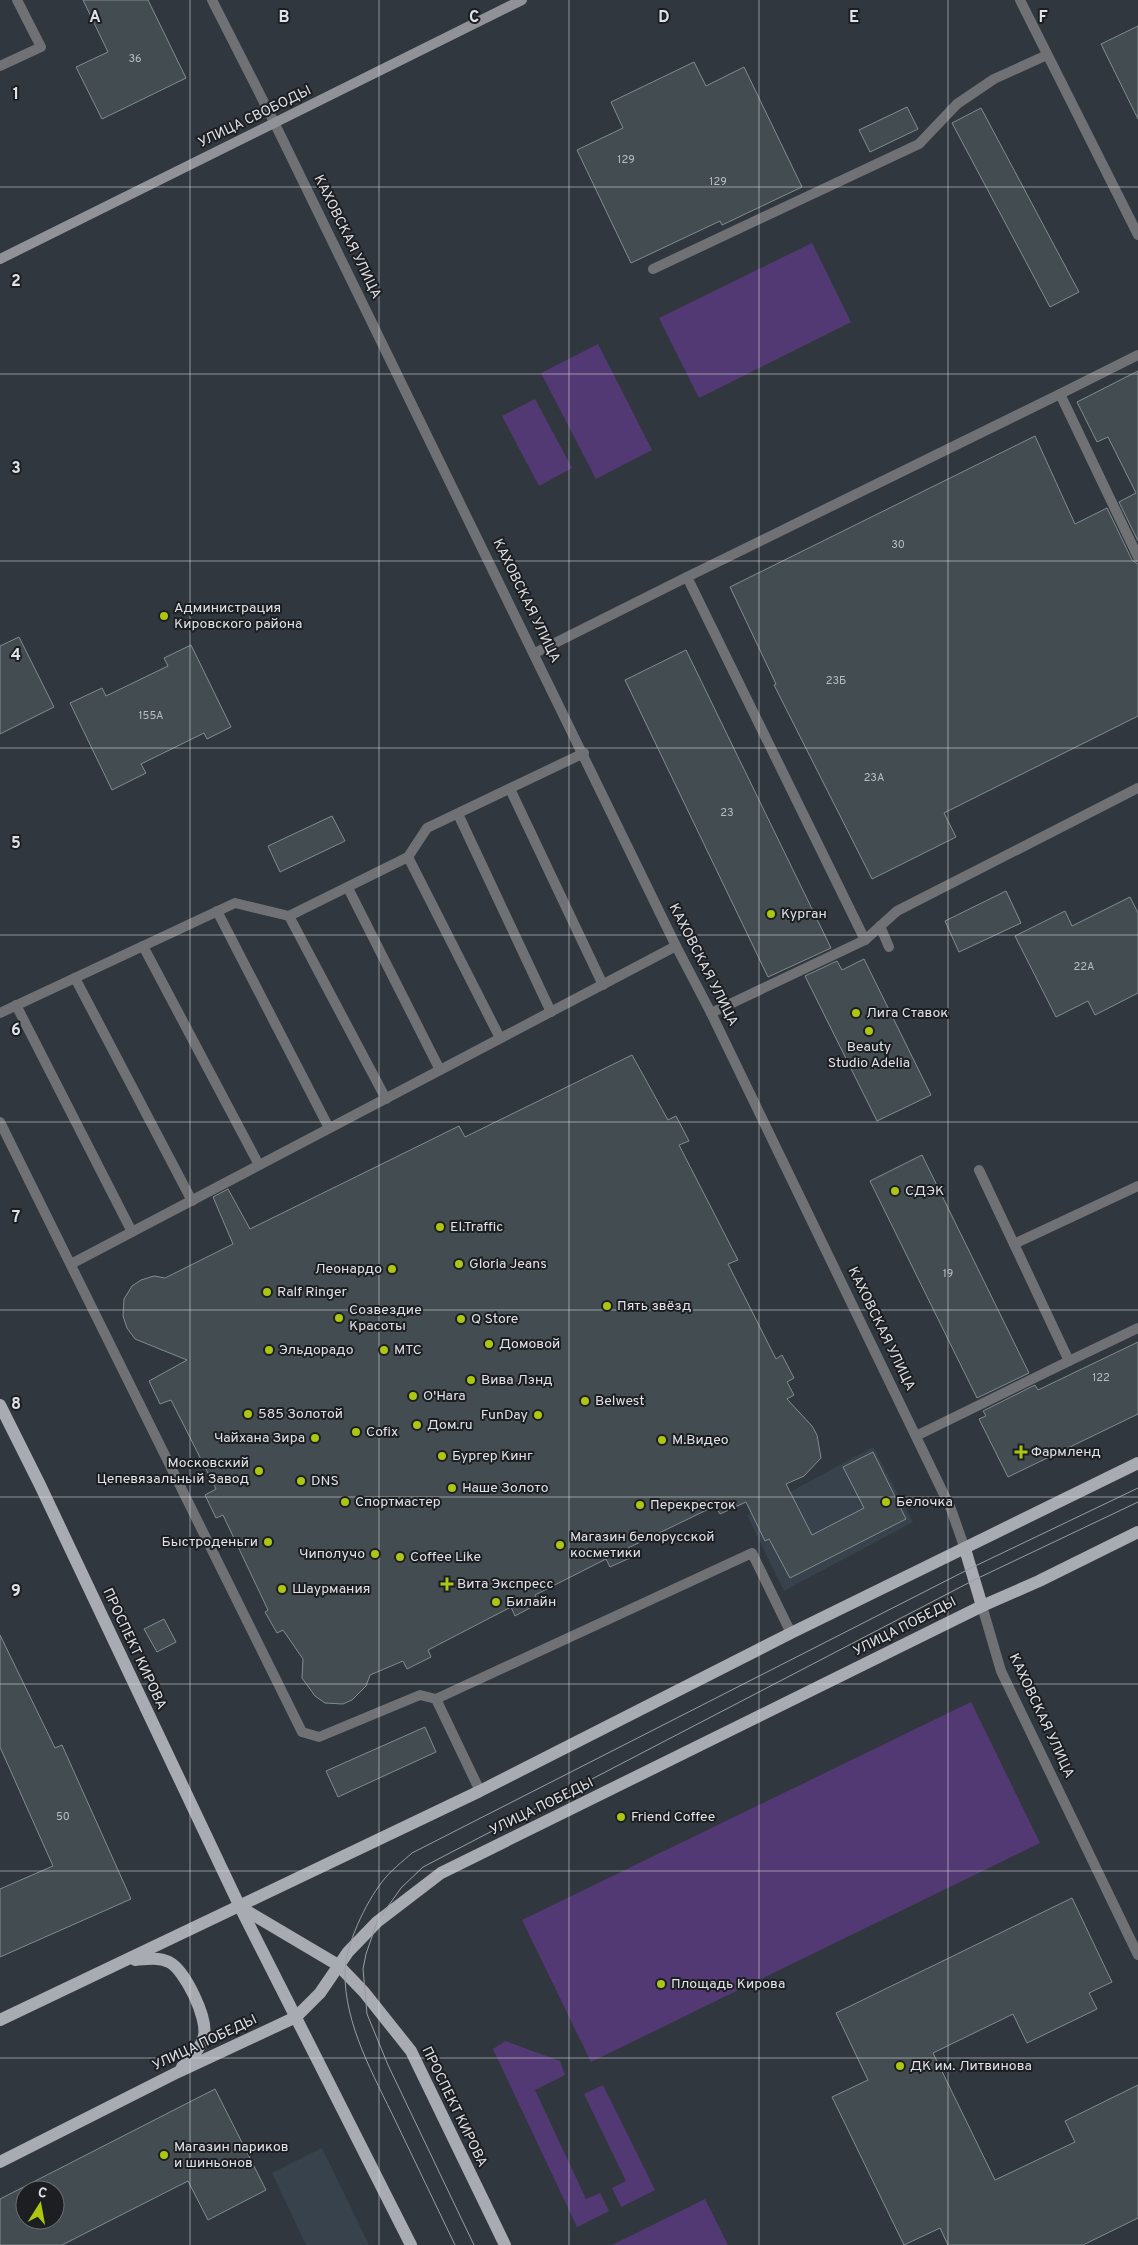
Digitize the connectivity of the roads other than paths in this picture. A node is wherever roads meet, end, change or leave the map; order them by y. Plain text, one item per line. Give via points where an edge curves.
1 (17, 0) edge
2 (212, 0) edge
3 (522, 0) edge
4 (1020, 0) edge
5 (1047, 55) junction
6 (0, 66) edge
7 (274, 122) junction
8 (1138, 235) edge
9 (0, 259) edge
10 (654, 270) dead end
11 (1138, 355) edge
12 (1060, 394) junction
13 (1138, 557) edge
14 (687, 577) junction
15 (535, 653) junction
16 (584, 753) junction
17 (1138, 788) edge
18 (510, 789) junction
19 (458, 814) junction
20 (408, 857) junction
21 (348, 888) junction
22 (217, 911) junction
23 (290, 916) junction
24 (880, 926) junction
25 (865, 940) junction
26 (143, 946) junction
27 (676, 946) junction
28 (889, 947) dead end
29 (74, 978) junction
30 (603, 984) junction
31 (16, 1005) junction
32 (551, 1012) junction
33 (0, 1013) edge
34 (711, 1013) junction
35 (500, 1038) junction
36 (440, 1070) junction
37 (386, 1099) junction
38 (0, 1122) edge
39 (330, 1128) junction
40 (260, 1165) junction
41 (979, 1170) dead end
42 (1138, 1186) edge
43 (192, 1200) junction
44 (132, 1232) junction
45 (1014, 1244) junction
46 (70, 1264) junction
47 (1138, 1328) edge
48 (1069, 1361) junction
49 (0, 1405) edge
50 (916, 1436) junction
51 (1138, 1463) edge
52 (1138, 1532) edge
53 (965, 1549) junction
54 (982, 1606) junction
55 (791, 1633) junction
56 (436, 1699) junction
57 (480, 1791) junction
58 (240, 1907) junction
59 (1138, 1955) edge
60 (123, 1962) junction
61 (338, 1965) junction
62 (296, 2017) junction
63 (0, 2020) edge
64 (178, 2072) junction
65 (0, 2162) edge
66 (411, 2245) edge
67 (505, 2245) edge

1 - 6 street via 41,47
2 - 7 street, КАХОВСКАЯ УЛИЦА
3 - 7 street, УЛИЦА СВОБОДЫ
4 - 5 street
5 - 8 street
5 - 10 street via 994,79 956,104 919,144
7 - 9 street, УЛИЦА СВОБОДЫ
7 - 15 street, КАХОВСКАЯ УЛИЦА
11 - 12 street
12 - 13 street
12 - 14 street
14 - 15 street
14 - 25 street
15 - 16 street, КАХОВСКАЯ УЛИЦА
16 - 18 street
16 - 27 street, КАХОВСКАЯ УЛИЦА
17 - 24 street via 897,911
18 - 19 street
18 - 30 street
19 - 20 street via 427,828
19 - 32 street
20 - 21 street
20 - 35 street
21 - 23 street
21 - 36 street
22 - 23 street via 235,903
22 - 26 street
22 - 39 street
23 - 37 street
24 - 25 street
24 - 28 street
25 - 34 street
26 - 29 street
26 - 40 street
27 - 30 street
27 - 34 street, КАХОВСКАЯ УЛИЦА
29 - 31 street
29 - 43 street
30 - 32 street
31 - 33 street
31 - 44 street
32 - 35 street
34 - 50 street, КАХОВСКАЯ УЛИЦА
35 - 36 street
36 - 37 street
37 - 39 street
38 - 46 street
39 - 40 street
40 - 43 street
41 - 45 street
42 - 45 street
43 - 44 street
44 - 46 street
45 - 48 street
46 - 56 street via 302,1732 319,1737 420,1695
47 - 48 street
48 - 50 street
49 - 58 main road, ПРОСПЕКТ КИРОВА
50 - 53 street, КАХОВСКАЯ УЛИЦА via 951,1510
51 - 53 main road
52 - 54 main road, УЛИЦА ПОБЕДЫ
53 - 54 main road, КАХОВСКАЯ УЛИЦА
53 - 55 main road
54 - 59 street, КАХОВСКАЯ УЛИЦА via 1001,1671
54 - 61 main road, УЛИЦА ПОБЕДЫ via 441,1873 377,1922
55 - 56 street via 752,1552
55 - 57 main road
56 - 57 street
57 - 58 main road
58 - 60 main road
58 - 61 main road, ПРОСПЕКТ КИРОВА
58 - 62 main road, ПРОСПЕКТ КИРОВА
60 - 63 main road
60 - 64 main road via 151,1958 169,1962 181,1972 204,2018 204,2035 197,2051
61 - 62 main road, УЛИЦА ПОБЕДЫ via 320,1993
61 - 67 main road, ПРОСПЕКТ КИРОВА via 411,2050
62 - 64 main road, УЛИЦА ПОБЕДЫ
62 - 66 main road, ПРОСПЕКТ КИРОВА
64 - 65 main road, УЛИЦА ПОБЕДЫ

